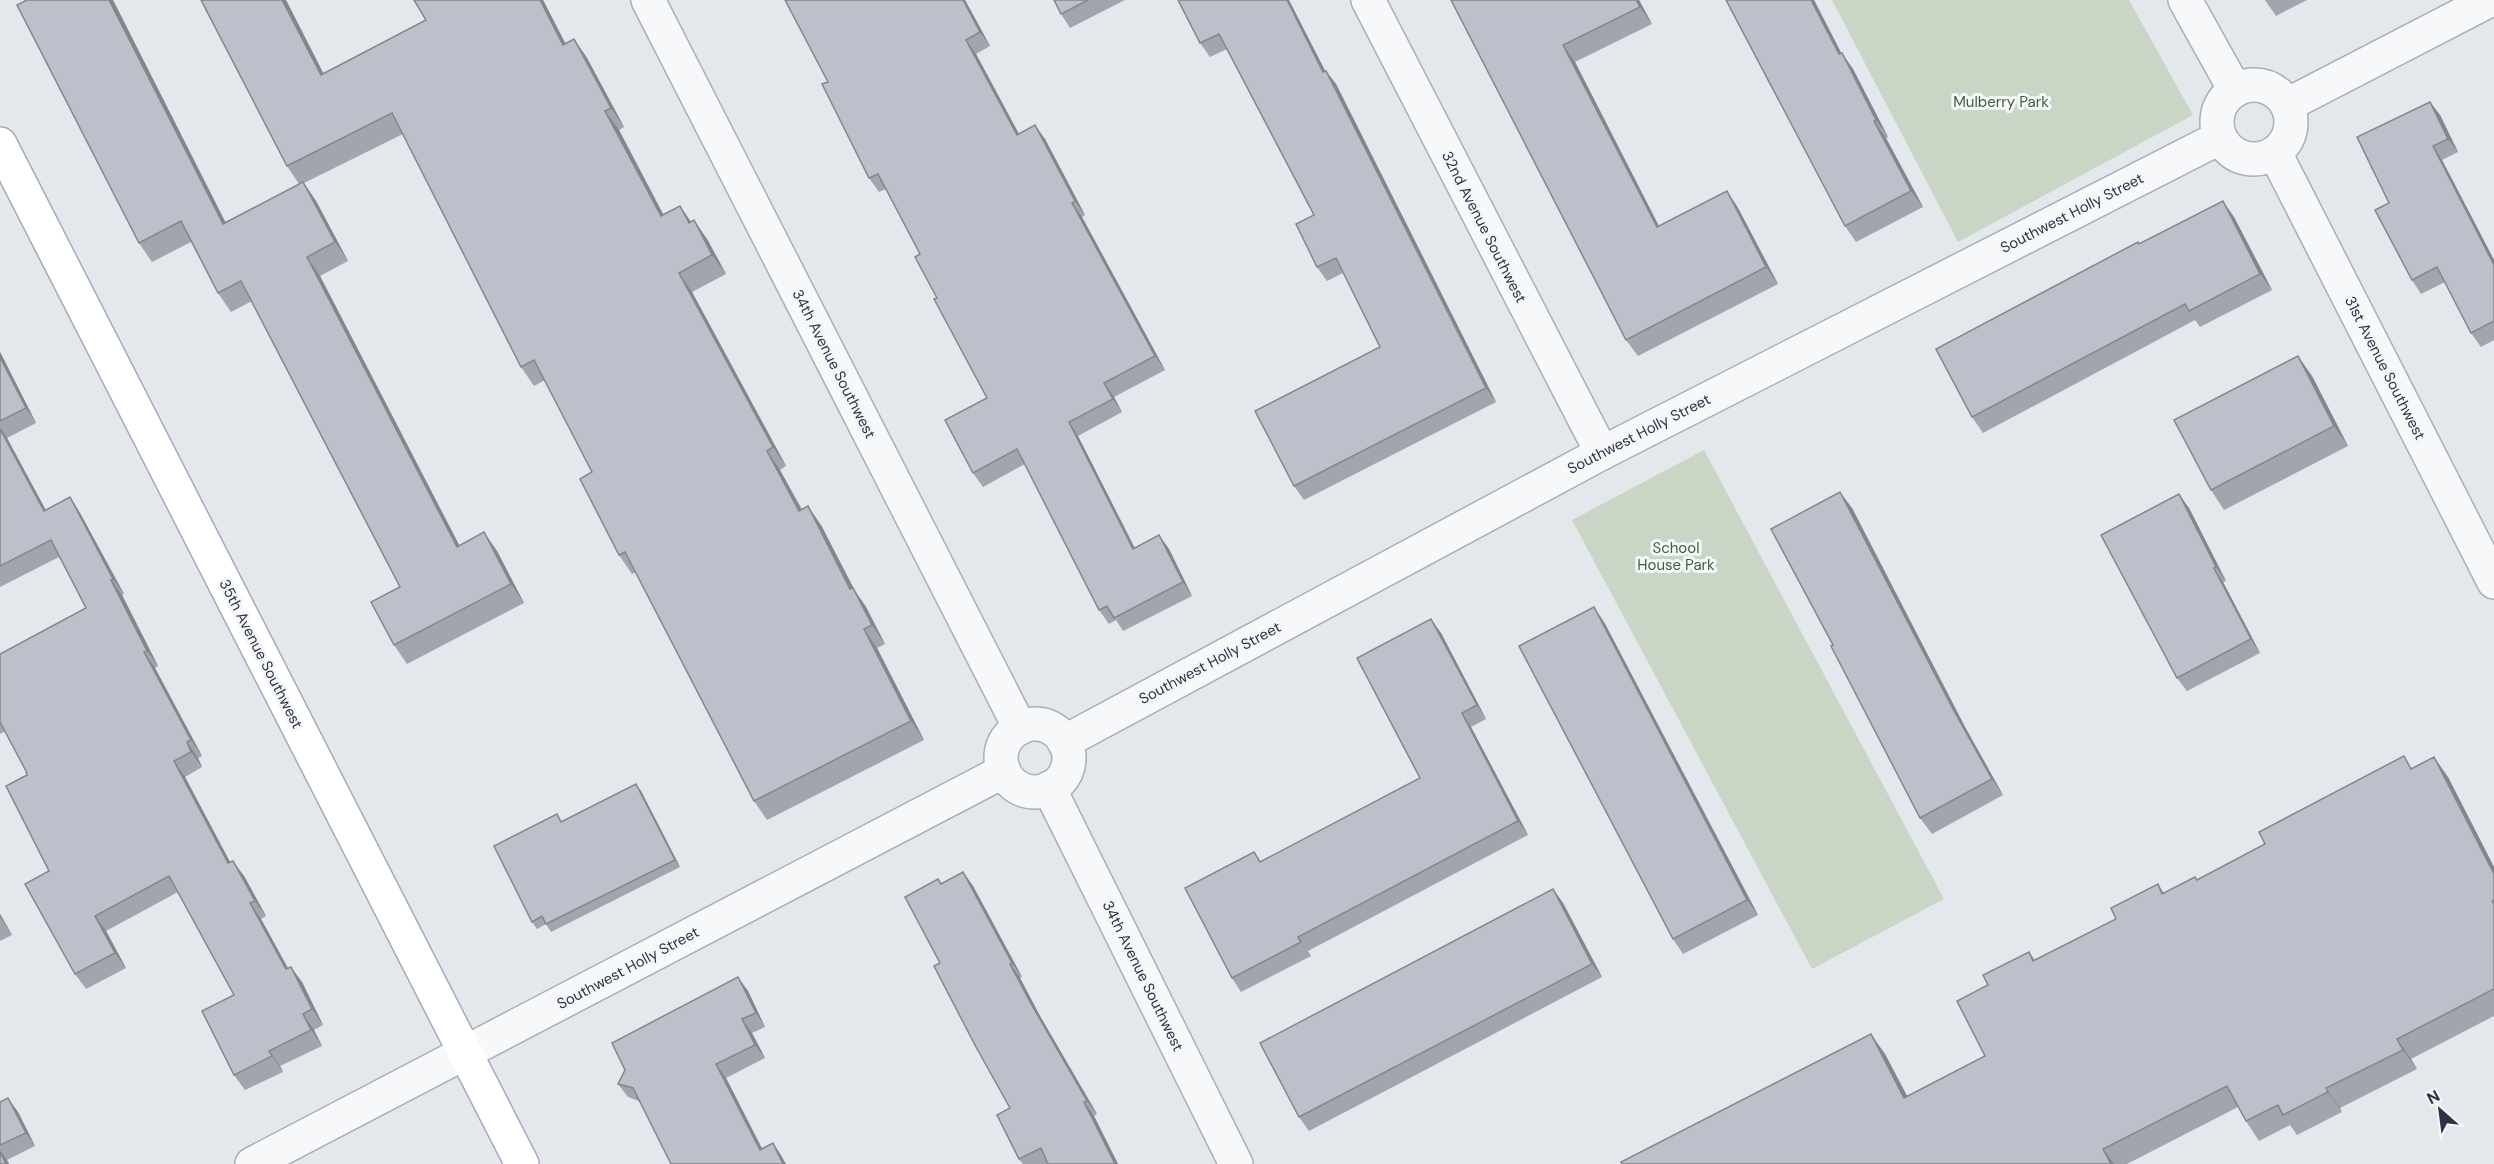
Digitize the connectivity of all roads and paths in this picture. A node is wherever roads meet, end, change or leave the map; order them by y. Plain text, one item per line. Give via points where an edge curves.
1 (648, 0) edge
2 (1368, 0) edge
3 (2185, 0) edge
4 (2490, 0) edge
5 (2235, 90) junction
6 (2287, 105) junction
7 (2219, 138) junction
8 (0, 144) edge
9 (2275, 153) junction
10 (1602, 453) junction
11 (2494, 582) edge
12 (1020, 728) junction
13 (1064, 741) junction
14 (1004, 771) junction
15 (1049, 788) junction
16 (466, 1054) junction
17 (252, 1164) edge
18 (522, 1164) edge
19 (1236, 1164) edge

1 - 12 street, 34th Avenue Southwest
2 - 10 street, 32nd Avenue Southwest
3 - 5 street
4 - 6 street
5 - 6 street via 2252,84 2264,86 2275,91
5 - 7 street via 2217,112
6 - 9 street via 2290,132
7 - 9 street via 2237,156 2263,158
7 - 10 street, Southwest Holly Street
8 - 16 main road, 35th Avenue Southwest
9 - 11 street, 31st Avenue Southwest
10 - 13 street, Southwest Holly Street
12 - 13 street via 1039,724 1060,734
12 - 14 street via 1002,748
13 - 15 street via 1068,766 1064,777
14 - 15 street via 1008,779 1026,790
14 - 16 street, Southwest Holly Street
15 - 19 street, 34th Avenue Southwest
16 - 17 street, Southwest Holly Street
16 - 18 main road, 35th Avenue Southwest

